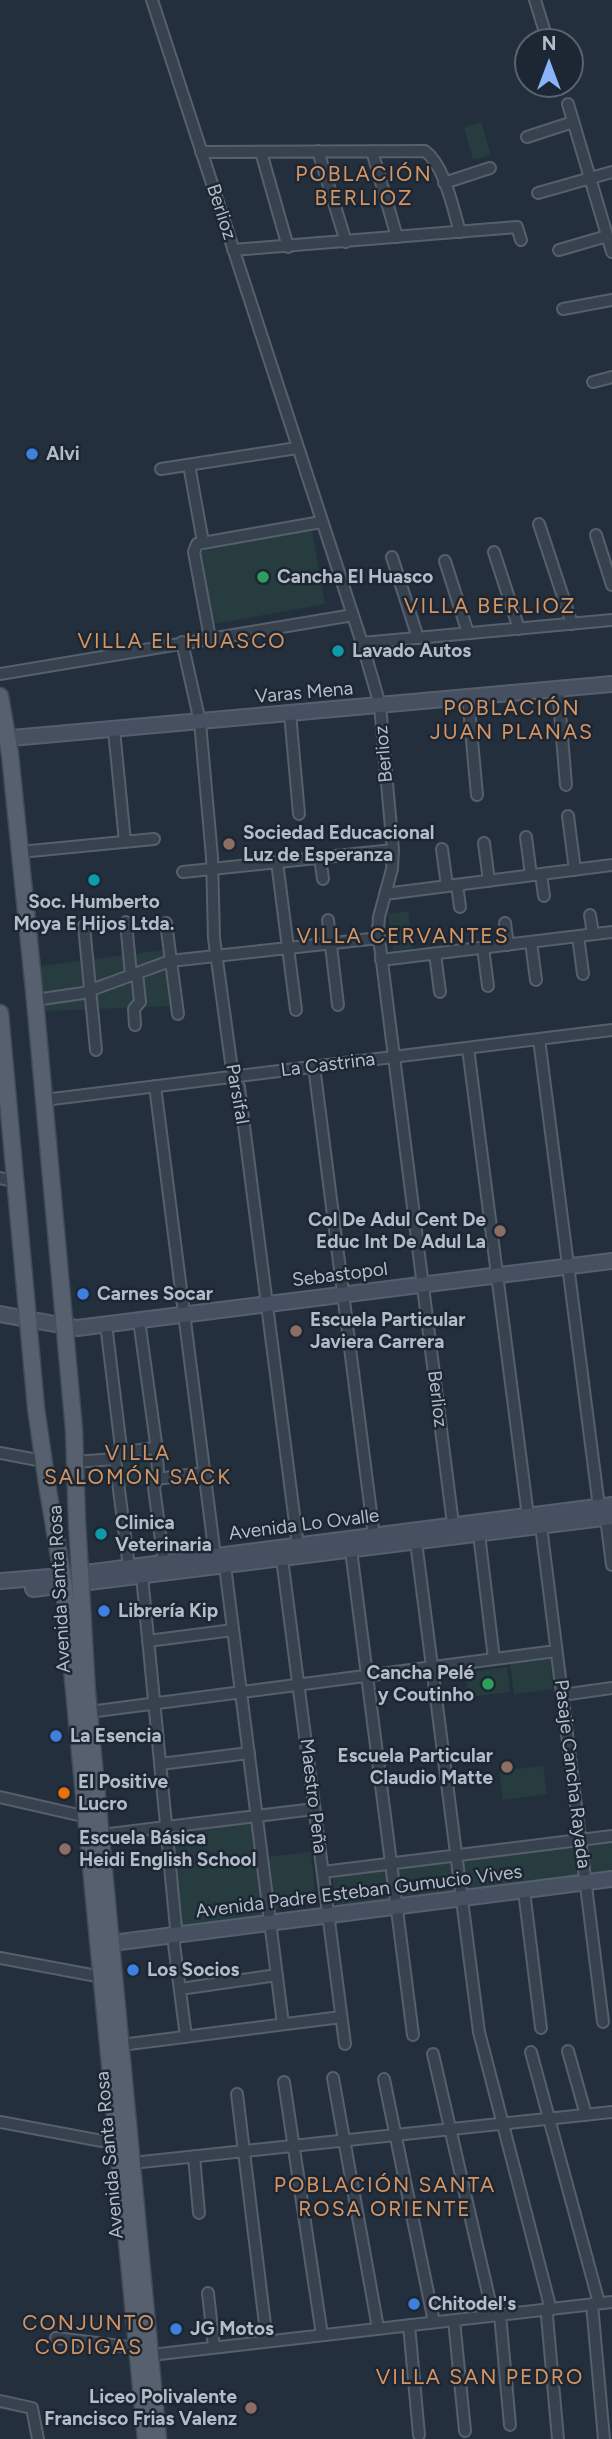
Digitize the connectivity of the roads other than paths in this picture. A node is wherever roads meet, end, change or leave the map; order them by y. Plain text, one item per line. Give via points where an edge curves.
1 (152, 0) edge
2 (535, 0) edge
3 (544, 28) edge
4 (568, 104) dead end
5 (573, 122) junction
6 (527, 137) dead end
7 (372, 150) junction
8 (318, 151) junction
9 (201, 152) junction
10 (261, 152) junction
11 (490, 168) dead end
12 (612, 172) edge
13 (590, 178) junction
14 (444, 183) junction
15 (538, 193) dead end
16 (456, 232) junction
17 (607, 236) junction
18 (397, 237) junction
19 (521, 240) dead end
20 (345, 242) junction
21 (288, 247) junction
22 (233, 250) junction
23 (559, 250) dead end
24 (612, 252) edge
25 (612, 300) edge
26 (563, 309) dead end
27 (612, 377) edge
28 (593, 382) dead end
29 (297, 449) junction
30 (189, 465) junction
31 (162, 469) dead end
32 (321, 522) junction
33 (539, 524) dead end
34 (596, 535) dead end
35 (203, 542) junction
36 (494, 552) dead end
37 (392, 558) dead end
38 (445, 561) dead end
39 (612, 585) edge
40 (353, 615) junction
41 (612, 620) edge
42 (572, 624) junction
43 (519, 629) junction
44 (468, 633) junction
45 (209, 638) junction
46 (418, 638) junction
47 (182, 642) junction
48 (362, 643) junction
49 (0, 674) edge
50 (612, 684) edge
51 (558, 689) junction
52 (0, 695) edge
53 (468, 697) junction
54 (380, 705) junction
55 (290, 713) junction
56 (200, 722) junction
57 (114, 730) junction
58 (4, 739) edge
59 (566, 785) dead end
60 (477, 794) dead end
61 (299, 814) dead end
62 (568, 816) dead end
63 (526, 837) dead end
64 (153, 839) dead end
65 (125, 842) junction
66 (484, 843) dead end
67 (442, 849) dead end
68 (393, 850) junction
69 (20, 852) junction
70 (320, 858) junction
71 (277, 862) junction
72 (612, 865) edge
73 (212, 868) junction
74 (575, 870) junction
75 (183, 872) dead end
76 (536, 875) junction
77 (323, 879) dead end
78 (489, 881) junction
79 (452, 885) junction
80 (385, 894) junction
81 (544, 896) dead end
82 (460, 907) dead end
83 (590, 915) dead end
84 (328, 920) dead end
85 (126, 922) dead end
86 (505, 922) dead end
87 (166, 923) dead end
88 (84, 926) dead end
89 (612, 932) edge
90 (593, 934) junction
91 (578, 936) junction
92 (379, 938) junction
93 (531, 942) junction
94 (331, 944) junction
95 (508, 945) junction
96 (483, 948) junction
97 (288, 950) junction
98 (435, 954) junction
99 (217, 957) junction
100 (381, 960) junction
101 (170, 961) junction
102 (134, 974) junction
103 (583, 974) dead end
104 (536, 980) dead end
105 (488, 986) dead end
106 (90, 991) junction
107 (440, 992) dead end
108 (35, 1000) junction
109 (338, 1005) dead end
110 (296, 1010) dead end
111 (0, 1013) edge
112 (177, 1014) dead end
113 (135, 1026) dead end
114 (611, 1030) edge
115 (539, 1039) junction
116 (612, 1042) edge
117 (2, 1047) edge
118 (468, 1048) junction
119 (96, 1051) dead end
120 (394, 1057) junction
121 (314, 1066) junction
122 (233, 1077) junction
123 (155, 1086) junction
124 (44, 1100) junction
125 (8, 1180) edge
126 (612, 1261) edge
127 (568, 1266) junction
128 (497, 1275) junction
129 (423, 1284) junction
130 (343, 1294) junction
131 (267, 1304) junction
132 (0, 1314) edge
133 (184, 1314) junction
134 (139, 1320) junction
135 (0, 1322) edge
136 (28, 1324) junction
137 (106, 1324) junction
138 (67, 1328) junction
139 (155, 1448) junction
140 (0, 1453) edge
141 (117, 1456) junction
142 (43, 1461) junction
143 (75, 1462) junction
144 (204, 1473) junction
145 (156, 1479) junction
146 (607, 1512) edge
147 (528, 1516) junction
148 (541, 1526) junction
149 (454, 1531) junction
150 (479, 1534) junction
151 (374, 1536) junction
152 (416, 1542) junction
153 (298, 1546) junction
154 (351, 1550) junction
155 (281, 1553) junction
156 (220, 1561) junction
157 (164, 1563) junction
158 (612, 1565) edge
159 (129, 1567) junction
160 (142, 1576) junction
161 (72, 1580) junction
162 (0, 1581) edge
163 (0, 1589) edge
164 (233, 1630) junction
165 (148, 1640) junction
166 (556, 1651) junction
167 (494, 1659) junction
168 (432, 1667) junction
169 (367, 1675) junction
170 (298, 1684) junction
171 (612, 1688) edge
172 (241, 1692) junction
173 (562, 1695) junction
174 (154, 1703) junction
175 (89, 1712) junction
176 (249, 1753) junction
177 (160, 1764) junction
178 (0, 1797) edge
179 (314, 1809) junction
180 (257, 1816) junction
181 (87, 1817) junction
182 (166, 1828) junction
183 (101, 1835) junction
184 (612, 1836) edge
185 (580, 1840) junction
186 (456, 1855) junction
187 (391, 1864) junction
188 (323, 1872) junction
189 (612, 1879) edge
190 (586, 1883) junction
191 (524, 1891) junction
192 (462, 1899) junction
193 (397, 1907) junction
194 (328, 1916) junction
195 (270, 1923) junction
196 (175, 1935) junction
197 (112, 1943) junction
198 (0, 1958) edge
199 (277, 1975) junction
200 (102, 1977) junction
201 (180, 1989) junction
202 (341, 2017) junction
203 (603, 2022) dead end
204 (283, 2024) junction
205 (541, 2028) dead end
206 (413, 2035) dead end
207 (186, 2036) junction
208 (345, 2044) dead end
209 (121, 2045) junction
210 (568, 2051) dead end
211 (531, 2052) dead end
212 (432, 2054) dead end
213 (334, 2078) dead end
214 (384, 2079) dead end
215 (284, 2082) dead end
216 (237, 2094) dead end
217 (612, 2112) edge
218 (586, 2115) junction
219 (550, 2119) junction
220 (0, 2122) edge
221 (503, 2124) junction
222 (450, 2130) junction
223 (395, 2135) junction
224 (345, 2140) junction
225 (118, 2144) junction
226 (294, 2146) junction
227 (244, 2151) junction
228 (194, 2156) junction
229 (132, 2163) junction
230 (199, 2213) dead end
231 (208, 2293) dead end
232 (612, 2302) edge
233 (596, 2303) junction
234 (548, 2309) junction
235 (496, 2315) junction
236 (454, 2320) junction
237 (434, 2322) junction
238 (409, 2325) junction
239 (378, 2329) junction
240 (322, 2335) junction
241 (56, 2337) dead end
242 (267, 2341) junction
243 (214, 2347) junction
244 (144, 2351) junction
245 (0, 2401) edge
246 (510, 2425) dead end
247 (465, 2431) dead end
248 (419, 2435) dead end
249 (38, 2439) edge
250 (146, 2439) edge
251 (158, 2439) edge
252 (558, 2439) edge
253 (604, 2439) edge

1 - 9 street, Berlioz
2 - 3 street
4 - 5 street
5 - 6 street
5 - 13 street
7 - 8 street
7 - 14 street via 425,151
7 - 18 street
8 - 10 street
8 - 20 street
9 - 10 street
9 - 22 street, Berlioz
10 - 21 street
11 - 14 street
12 - 13 street
13 - 15 street
13 - 17 street
14 - 16 street
16 - 18 street
16 - 19 street via 517,227
17 - 23 street
17 - 24 street
18 - 20 street
20 - 21 street
21 - 22 street
22 - 29 street, Berlioz
25 - 26 street
27 - 28 street
29 - 30 street
29 - 32 street, Berlioz
30 - 31 street
30 - 35 street
32 - 35 street
32 - 40 street, Berlioz
33 - 42 street
34 - 39 street
35 - 45 street via 194,552
36 - 43 street
37 - 46 street
38 - 44 street
40 - 45 street
40 - 48 street, Berlioz
41 - 42 street
42 - 43 street
43 - 44 street
44 - 46 street
45 - 47 street
46 - 48 street
47 - 49 street
47 - 56 street, Parsifal
48 - 54 street, Berlioz
50 - 51 street, Varas Mena
51 - 53 street, Varas Mena
51 - 59 street
52 - 58 main road, Avenida Santa Rosa
53 - 54 street, Varas Mena
53 - 60 street
54 - 55 street, Varas Mena
54 - 68 street, Berlioz
55 - 56 street, Varas Mena
55 - 61 street
56 - 57 street, Varas Mena
56 - 73 street, Parsifal
57 - 58 street, Varas Mena
57 - 65 street
58 - 69 main road, Avenida Santa Rosa
62 - 74 street
63 - 76 street
64 - 65 street
65 - 69 street
66 - 78 street
67 - 79 street
68 - 70 street
68 - 80 street, Berlioz
69 - 108 main road, Avenida Santa Rosa
70 - 71 street
70 - 77 street
71 - 73 street
71 - 97 street
72 - 74 street
73 - 75 street
73 - 99 street, Parsifal
74 - 76 street
76 - 78 street
76 - 81 street
78 - 79 street
79 - 80 street
79 - 82 street
80 - 92 street, Berlioz
83 - 90 street
84 - 94 street
85 - 102 street
86 - 95 street
87 - 101 street
88 - 106 street
89 - 90 street
90 - 91 street
91 - 93 street
91 - 103 street
92 - 94 street
92 - 100 street, Berlioz
93 - 95 street
93 - 104 street
94 - 97 street
94 - 109 street
95 - 96 street
96 - 98 street
96 - 105 street
97 - 99 street
97 - 110 street
98 - 100 street
98 - 107 street
99 - 101 street
99 - 122 street, Parsifal
100 - 120 street, Berlioz
101 - 102 street
101 - 112 street
102 - 106 street
102 - 113 street via 139,1002 134,1009
106 - 108 street
106 - 119 street
108 - 124 main road, Avenida Santa Rosa
111 - 117 main road, Avenida Santa Rosa
114 - 115 street, La Castrina
114 - 116 street
115 - 118 street, La Castrina
115 - 127 street
117 - 125 main road, Avenida Santa Rosa
118 - 120 street, La Castrina
118 - 128 street
120 - 121 street, La Castrina
120 - 129 street, Berlioz
121 - 122 street, La Castrina
121 - 130 street
122 - 123 street, La Castrina
122 - 131 street, Parsifal via 239,1087
123 - 124 street, La Castrina
123 - 133 street
124 - 138 main road, Avenida Santa Rosa
125 - 136 main road, Avenida Santa Rosa
126 - 127 street, Sebastopol
127 - 128 street, Sebastopol
127 - 146 street
128 - 129 street, Sebastopol
128 - 147 street
129 - 130 street, Sebastopol
129 - 149 street, Berlioz
130 - 131 street, Sebastopol
130 - 151 street
131 - 133 street, Sebastopol
131 - 153 street, Parsifal
132 - 136 street, Sebastopol
133 - 134 street, Sebastopol
133 - 144 street
134 - 137 street, Sebastopol
134 - 139 street
135 - 136 street, Sebastopol
136 - 138 street, Sebastopol
136 - 142 main road, Avenida Santa Rosa
137 - 138 street, Sebastopol
137 - 141 street via 121,1448
138 - 143 main road, Avenida Santa Rosa
139 - 141 street
139 - 145 street
140 - 142 street
141 - 143 street
141 - 159 street
142 - 161 main road, Avenida Santa Rosa
143 - 161 main road, Avenida Santa Rosa
144 - 145 street
144 - 156 street
145 - 157 street
146 - 147 street, Avenida Lo Ovalle
146 - 148 street, Avenida Lo Ovalle
146 - 158 street
147 - 149 street, Avenida Lo Ovalle
148 - 150 street, Avenida Lo Ovalle
148 - 166 street, Pasaje Cancha Rayada
149 - 150 street, Avenida Lo Ovalle
149 - 151 street, Avenida Lo Ovalle
149 - 152 street, Avenida Lo Ovalle
150 - 167 street
151 - 153 street, Avenida Lo Ovalle
152 - 154 street, Avenida Lo Ovalle
152 - 168 street
153 - 155 street, Avenida Lo Ovalle
154 - 155 street, Avenida Lo Ovalle
154 - 169 street
155 - 156 street, Avenida Lo Ovalle
155 - 170 street, Maestro Peña
156 - 157 street, Avenida Lo Ovalle
156 - 160 street, Avenida Lo Ovalle
156 - 164 street
157 - 159 street, Avenida Lo Ovalle
159 - 161 street, Avenida Lo Ovalle
160 - 161 street, Avenida Lo Ovalle
160 - 165 street
161 - 162 street, Avenida Lo Ovalle
161 - 163 street, Avenida Lo Ovalle
161 - 175 main road, Avenida Santa Rosa
161 - 181 main road, Avenida Santa Rosa
164 - 165 street
164 - 172 street
165 - 174 street
166 - 167 street
166 - 173 street, Pasaje Cancha Rayada
167 - 168 street
168 - 169 street
168 - 186 street
169 - 170 street
169 - 187 street
170 - 172 street
170 - 179 street, Maestro Peña
171 - 173 street
172 - 174 street
172 - 176 street
173 - 185 street, Pasaje Cancha Rayada
174 - 175 street
174 - 177 street
175 - 183 main road, Avenida Santa Rosa
176 - 177 street
176 - 180 street
177 - 182 street
178 - 181 street
179 - 180 street
179 - 188 street, Maestro Peña
180 - 182 street
180 - 195 street
181 - 200 main road, Avenida Santa Rosa
182 - 183 street
182 - 196 street
183 - 197 main road, Avenida Santa Rosa
184 - 185 street
185 - 186 street
185 - 190 street, Pasaje Cancha Rayada
186 - 187 street
186 - 192 street
187 - 188 street
187 - 193 street
188 - 194 street, Maestro Peña
189 - 190 street, Avenida Padre Esteban Gumucio Vives
190 - 191 street, Avenida Padre Esteban Gumucio Vives
190 - 203 street, Pasaje Cancha Rayada
191 - 192 street, Avenida Padre Esteban Gumucio Vives
191 - 205 street
192 - 193 street, Avenida Padre Esteban Gumucio Vives
192 - 221 street via 479,2032
193 - 194 street, Avenida Padre Esteban Gumucio Vives
193 - 206 street
194 - 195 street, Avenida Padre Esteban Gumucio Vives
194 - 202 street, Maestro Peña
195 - 196 street, Avenida Padre Esteban Gumucio Vives
195 - 199 street
196 - 197 street, Avenida Padre Esteban Gumucio Vives
196 - 201 street
197 - 200 street
197 - 209 main road, Avenida Santa Rosa
198 - 200 street
199 - 201 street
199 - 204 street
200 - 225 main road, Avenida Santa Rosa
201 - 207 street
202 - 204 street
202 - 208 street, Maestro Peña
204 - 207 street
207 - 209 street
209 - 229 main road, Avenida Santa Rosa
210 - 218 street
211 - 219 street
212 - 222 street
213 - 224 street
214 - 223 street
215 - 226 street
216 - 227 street
217 - 218 street
218 - 219 street
219 - 221 street
219 - 233 street
220 - 225 street
221 - 222 street
221 - 234 street
222 - 223 street
222 - 235 street
223 - 224 street
223 - 237 street
224 - 226 street
224 - 239 street
225 - 244 main road, Avenida Santa Rosa
226 - 227 street
226 - 240 street
227 - 228 street
227 - 242 street
228 - 229 street
228 - 230 street
229 - 244 main road, Avenida Santa Rosa
231 - 243 street
232 - 233 street
233 - 234 street
233 - 253 street
234 - 235 street
234 - 252 street
235 - 236 street
235 - 246 street
236 - 237 street
236 - 247 street
237 - 238 street
238 - 239 street
238 - 248 street
239 - 240 street
240 - 242 street
241 - 244 street
242 - 243 street
243 - 244 street
244 - 250 main road, Avenida Santa Rosa
244 - 251 main road, Avenida Santa Rosa
245 - 249 street via 32,2408

